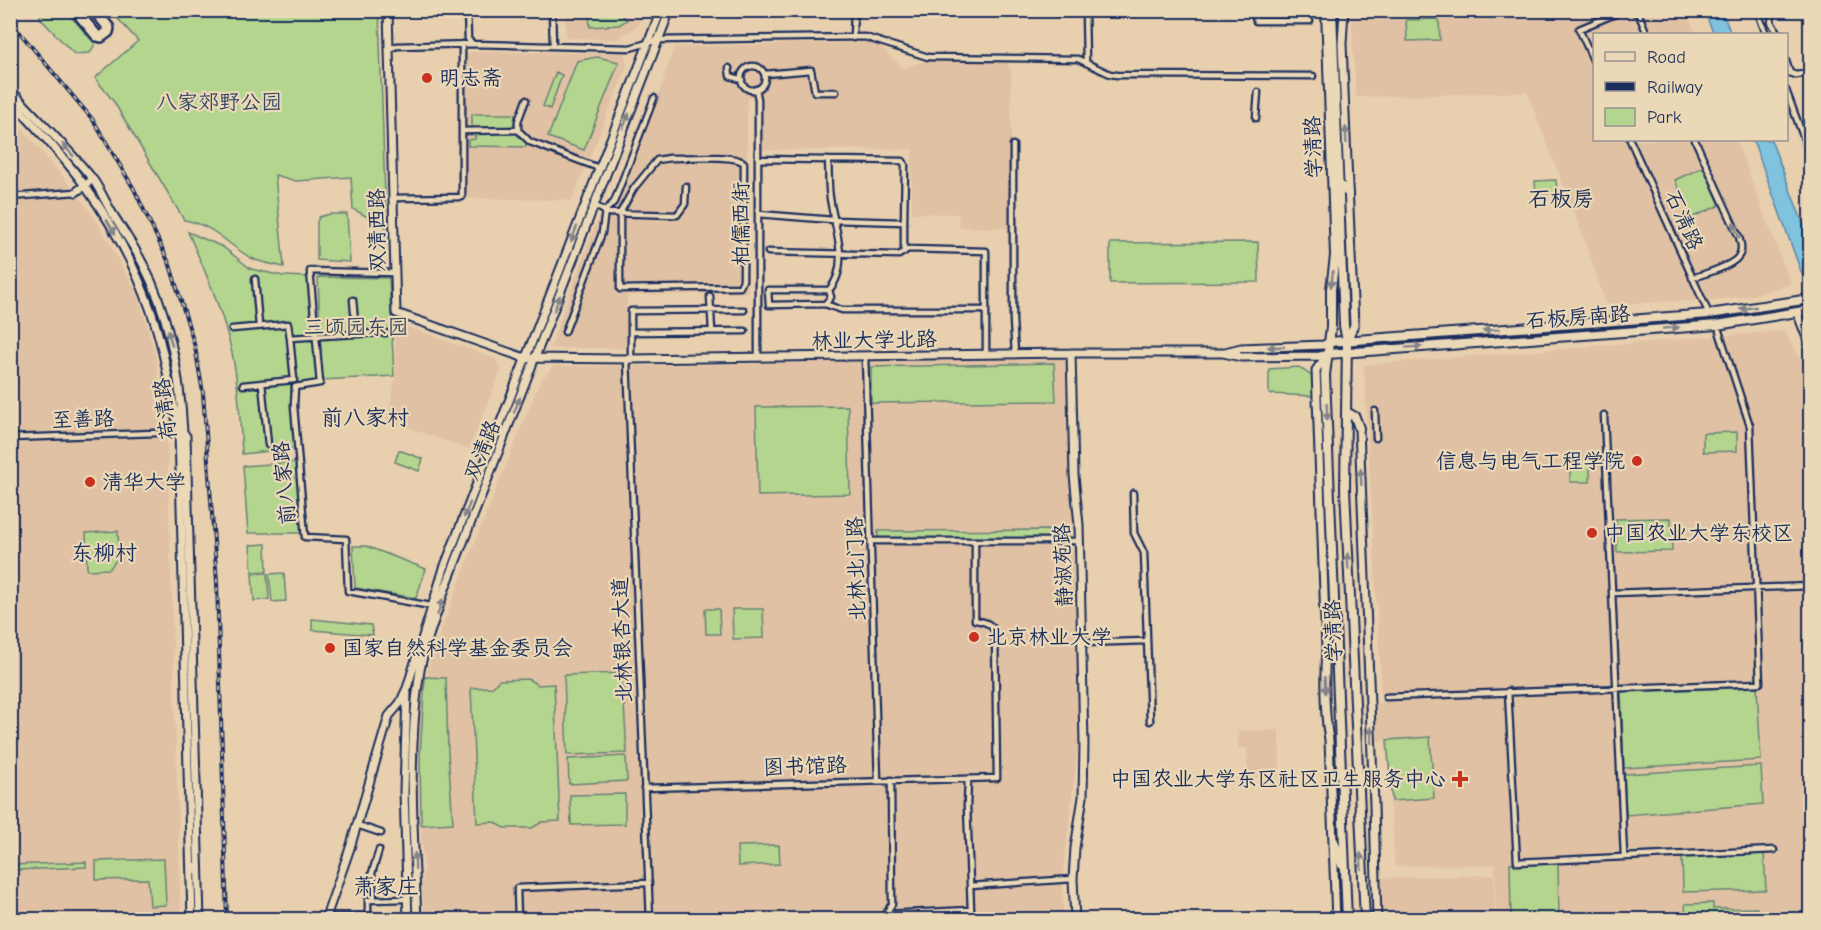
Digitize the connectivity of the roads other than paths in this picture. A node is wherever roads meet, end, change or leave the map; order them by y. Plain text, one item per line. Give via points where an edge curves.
1 (75, 10) edge
2 (94, 10) edge
3 (388, 10) edge
4 (467, 10) edge
5 (552, 10) edge
6 (661, 10) edge
7 (670, 10) edge
8 (854, 10) edge
9 (1085, 10) edge
10 (1253, 10) edge
11 (1326, 10) edge
12 (1332, 10) edge
13 (1344, 10) edge
14 (1631, 10) edge
15 (1757, 10) edge
16 (1773, 10) edge
17 (1310, 21) dead end
18 (1647, 33) edge
19 (1766, 33) edge
20 (1777, 33) edge
21 (853, 38) junction
22 (658, 40) junction
23 (648, 42) junction
24 (462, 44) junction
25 (473, 44) junction
26 (553, 46) junction
27 (389, 49) junction
28 (1593, 60) edge
29 (1086, 63) junction
30 (1788, 67) edge
31 (729, 68) dead end
32 (1810, 73) edge
33 (765, 74) junction
34 (1313, 76) dead end
35 (741, 80) junction
36 (10, 89) edge
37 (756, 89) junction
38 (836, 92) dead end
39 (1258, 92) dead end
40 (1788, 95) edge
41 (654, 98) dead end
42 (10, 99) edge
43 (526, 100) dead end
44 (1256, 118) dead end
45 (518, 130) junction
46 (462, 131) junction
47 (1630, 141) edge
48 (1695, 141) edge
49 (1013, 145) dead end
50 (1810, 155) edge
51 (758, 159) junction
52 (828, 160) junction
53 (599, 168) junction
54 (93, 179) junction
55 (85, 185) junction
56 (1340, 185) junction
57 (686, 186) dead end
58 (76, 192) joint
59 (1348, 194) junction
60 (10, 197) edge
61 (393, 198) junction
62 (586, 201) junction
63 (594, 205) junction
64 (606, 212) junction
65 (620, 213) junction
66 (758, 214) junction
67 (833, 220) junction
68 (904, 222) junction
69 (768, 252) dead end
70 (904, 252) junction
71 (840, 253) junction
72 (394, 273) junction
73 (1692, 278) junction
74 (255, 279) dead end
75 (829, 290) junction
76 (710, 296) dead end
77 (1808, 299) edge
78 (353, 300) dead end
79 (825, 304) junction
80 (710, 310) junction
81 (744, 310) dead end
82 (986, 310) junction
83 (1810, 310) edge
84 (1797, 312) junction
85 (1709, 314) junction
86 (259, 326) junction
87 (232, 329) dead end
88 (712, 331) junction
89 (745, 331) dead end
90 (1719, 331) dead end
91 (565, 332) dead end
92 (631, 332) junction
93 (386, 333) dead end
94 (356, 334) junction
95 (316, 336) junction
96 (290, 338) junction
97 (1347, 341) junction
98 (1329, 342) junction
99 (1810, 345) edge
100 (1346, 352) junction
101 (1071, 353) junction
102 (1223, 353) junction
103 (986, 354) junction
104 (1015, 354) junction
105 (1328, 354) junction
106 (865, 356) junction
107 (525, 358) junction
108 (536, 358) junction
109 (758, 358) junction
110 (629, 359) junction
111 (328, 382) dead end
112 (262, 383) junction
113 (320, 383) junction
114 (243, 385) dead end
115 (1375, 411) dead end
116 (1348, 413) junction
117 (1604, 416) dead end
118 (1359, 428) joint
119 (156, 433) dead end
120 (10, 438) edge
121 (1376, 438) dead end
122 (268, 445) dead end
123 (1133, 493) dead end
124 (872, 541) junction
125 (975, 541) junction
126 (1079, 541) junction
127 (1810, 586) edge
128 (1758, 588) junction
129 (1612, 593) junction
130 (431, 606) junction
131 (1324, 606) junction
132 (1334, 623) junction
133 (1146, 641) junction
134 (1082, 644) junction
135 (407, 687) junction
136 (1617, 688) junction
137 (1508, 691) junction
138 (1386, 697) dead end
139 (1150, 722) dead end
140 (968, 779) junction
141 (878, 780) junction
142 (891, 780) junction
143 (644, 788) junction
144 (357, 825) junction
145 (381, 833) dead end
146 (1334, 841) junction
147 (379, 850) dead end
148 (1774, 850) dead end
149 (1624, 856) junction
150 (1344, 869) junction
151 (1073, 879) junction
152 (649, 883) junction
153 (970, 886) junction
154 (407, 899) junction
155 (374, 900) junction
156 (884, 917) edge
157 (325, 918) edge
158 (192, 920) edge
159 (200, 920) edge
160 (408, 920) edge
161 (417, 920) edge
162 (518, 920) edge
163 (650, 920) edge
164 (1075, 920) edge
165 (1336, 920) edge
166 (1347, 920) edge
167 (1365, 920) edge
168 (1377, 920) edge

1 - 2 highway via 97,36 105,35 109,28
3 - 27 main road, 双清西路
4 - 25 street via 468,39
5 - 26 street
6 - 23 main road, 双清路
7 - 22 main road, 双清路
8 - 21 street
9 - 29 street
10 - 17 street via 1256,21
11 -> 98 main road, 学清路 via 1335,256
12 - 56 main road, 学清路
59 -> 13 main road, 学清路
14 - 18 street via 1639,15
14 - 28 street via 1579,29
15 - 19 street
16 - 20 street via 1771,22
21 - 22 street
21 - 29 street via 865,37 928,57 1078,59
22 - 23 street
63 -> 22 main road, 双清路
23 - 26 street via 630,48
23 - 53 main road, 双清路
24 - 25 street
24 - 27 street
24 - 46 street
25 - 26 street
27 - 61 main road, 双清西路
29 - 34 street via 1117,75
30 - 32 street via 1796,75
31 - 35 street via 730,76
33 - 35 street via 752,66 745,69
33 - 37 street via 763,85
33 - 38 street via 811,70 815,92
35 - 37 street via 748,88
54 -> 36 main road, 荷清路
37 - 51 street, 柏儒西街
39 - 44 street
40 - 50 street
41 - 64 street via 614,202
42 - 55 main road, 荷清路
43 - 45 street
45 - 46 street
45 - 53 street via 530,142
46 - 61 street via 462,197
47 - 73 street, 石清路
73 -> 48 street via 1726,265 1738,257 1742,247
49 - 104 street
51 - 52 street
51 - 66 street, 柏儒西街
52 - 67 street
52 - 68 street via 903,161
53 - 62 main road, 双清路
54 - 55 main road
159 -> 54 main road, 荷清路 via 186,448 175,355 143,264
55 - 58 main road
55 -> 158 main road, 荷清路 via 130,261 151,311 179,432
56 - 59 main road
56 - 97 main road, 学清路
57 - 65 street via 685,204 677,215
58 - 60 street
59 - 97 main road, 学清路 via 1354,325
61 - 72 main road, 双清西路
62 - 63 street
62 -> 107 main road, 双清路
63 - 64 street
108 -> 63 main road, 双清路
64 - 65 street
64 - 91 street via 602,233
65 - 65 street via 657,160 742,160 743,284 620,289
66 - 67 street
66 - 109 street, 柏儒西街
67 - 68 street
67 - 71 street
68 - 70 street
69 - 71 street
70 - 71 street
70 - 82 street via 986,251
71 - 75 street via 836,283
72 - 95 street via 310,271
72 - 107 main road, 双清西路 via 396,313
73 - 85 street, 石清路
74 - 86 street
75 - 79 street via 831,297
75 - 79 street via 768,290 769,305
76 - 80 street
77 -> 85 main road, 石板房南路
78 - 94 street
79 - 82 street via 842,310
80 - 81 street
80 - 88 street
80 - 92 street via 631,311
82 - 103 street
83 - 84 main road, 石板房南路
84 - 99 main road
100 -> 84 main road, 石板房南路 via 1717,325
85 -> 97 main road, 石板房南路
86 - 87 street
86 - 96 street via 288,324
88 - 89 street
88 - 92 street
90 - 128 street via 1750,426
92 - 110 street, 北林银杏大道
93 - 94 street
94 - 95 street
95 - 96 street
95 - 113 street
96 - 112 street via 294,380
97 - 98 main road, 石板房南路
97 - 100 main road, 学清路
98 -> 102 main road, 林业大学北路 via 1241,348
98 - 105 main road, 学清路
100 - 105 main road, 石板房南路
100 - 116 main road, 学清路
101 - 102 main road, 林业大学北路
101 - 104 main road, 林业大学北路
101 - 126 main road, 静淑苑路
102 - 105 main road, 林业大学北路 via 1241,357
103 - 104 main road, 林业大学北路
103 - 106 main road, 林业大学北路
105 - 131 main road, 学清路 via 1316,370
105 -> 132 main road, 学清路 via 1325,375
106 - 109 main road, 林业大学北路
106 - 124 street, 北林北门路
107 - 108 main road, 林业大学北路
107 -> 130 main road, 双清路
108 - 110 main road, 林业大学北路
161 -> 108 main road, 双清路 via 411,768 419,674 445,589
109 - 110 main road, 林业大学北路
110 - 143 street, 北林银杏大道
111 - 113 street
112 - 114 street
112 - 122 street
113 - 130 street, 前八家路 via 295,387 305,537 346,539 348,591
115 - 121 street
116 - 118 main road via 1355,417
167 -> 116 main road, 学清路 via 1345,488
117 - 129 street
168 -> 118 main road, 学清路
119 - 120 street, 至善路
123 - 133 street via 1134,533 1144,553
124 - 125 street
124 - 141 street, 北林北门路
125 - 126 street
125 - 140 street, 图书馆路 via 975,620 988,622 995,632 997,778
126 - 134 main road, 静淑苑路
127 - 128 street
128 - 129 street
128 - 136 street via 1760,683
129 - 136 street
130 - 135 main road, 双清路
131 - 132 main road
131 -> 146 main road, 学清路
132 - 150 main road, 学清路
133 - 134 street
133 - 139 street
134 - 151 main road, 静淑苑路 via 1083,797
135 - 144 main road, 双清路 via 389,717
135 - 154 main road, 双清路
136 - 137 street
136 - 149 street
137 - 138 street
137 - 149 street via 1517,862
140 - 142 street, 图书馆路
140 - 153 street
141 - 142 street, 图书馆路
141 - 143 street, 图书馆路
142 - 156 street via 892,904
143 - 152 street, 北林银杏大道
144 - 145 street
144 - 157 main road, 双清路
146 - 150 main road
146 - 165 main road, 学清路
147 - 155 street via 372,873
148 - 149 street
150 - 166 main road, 学清路
151 - 153 street
151 - 164 main road, 静淑苑路
152 - 162 street via 517,888
152 - 163 street, 北林银杏大道
153 - 156 street via 972,910
154 - 155 street
154 - 160 main road, 双清路
155 - 157 street via 368,900 368,917

